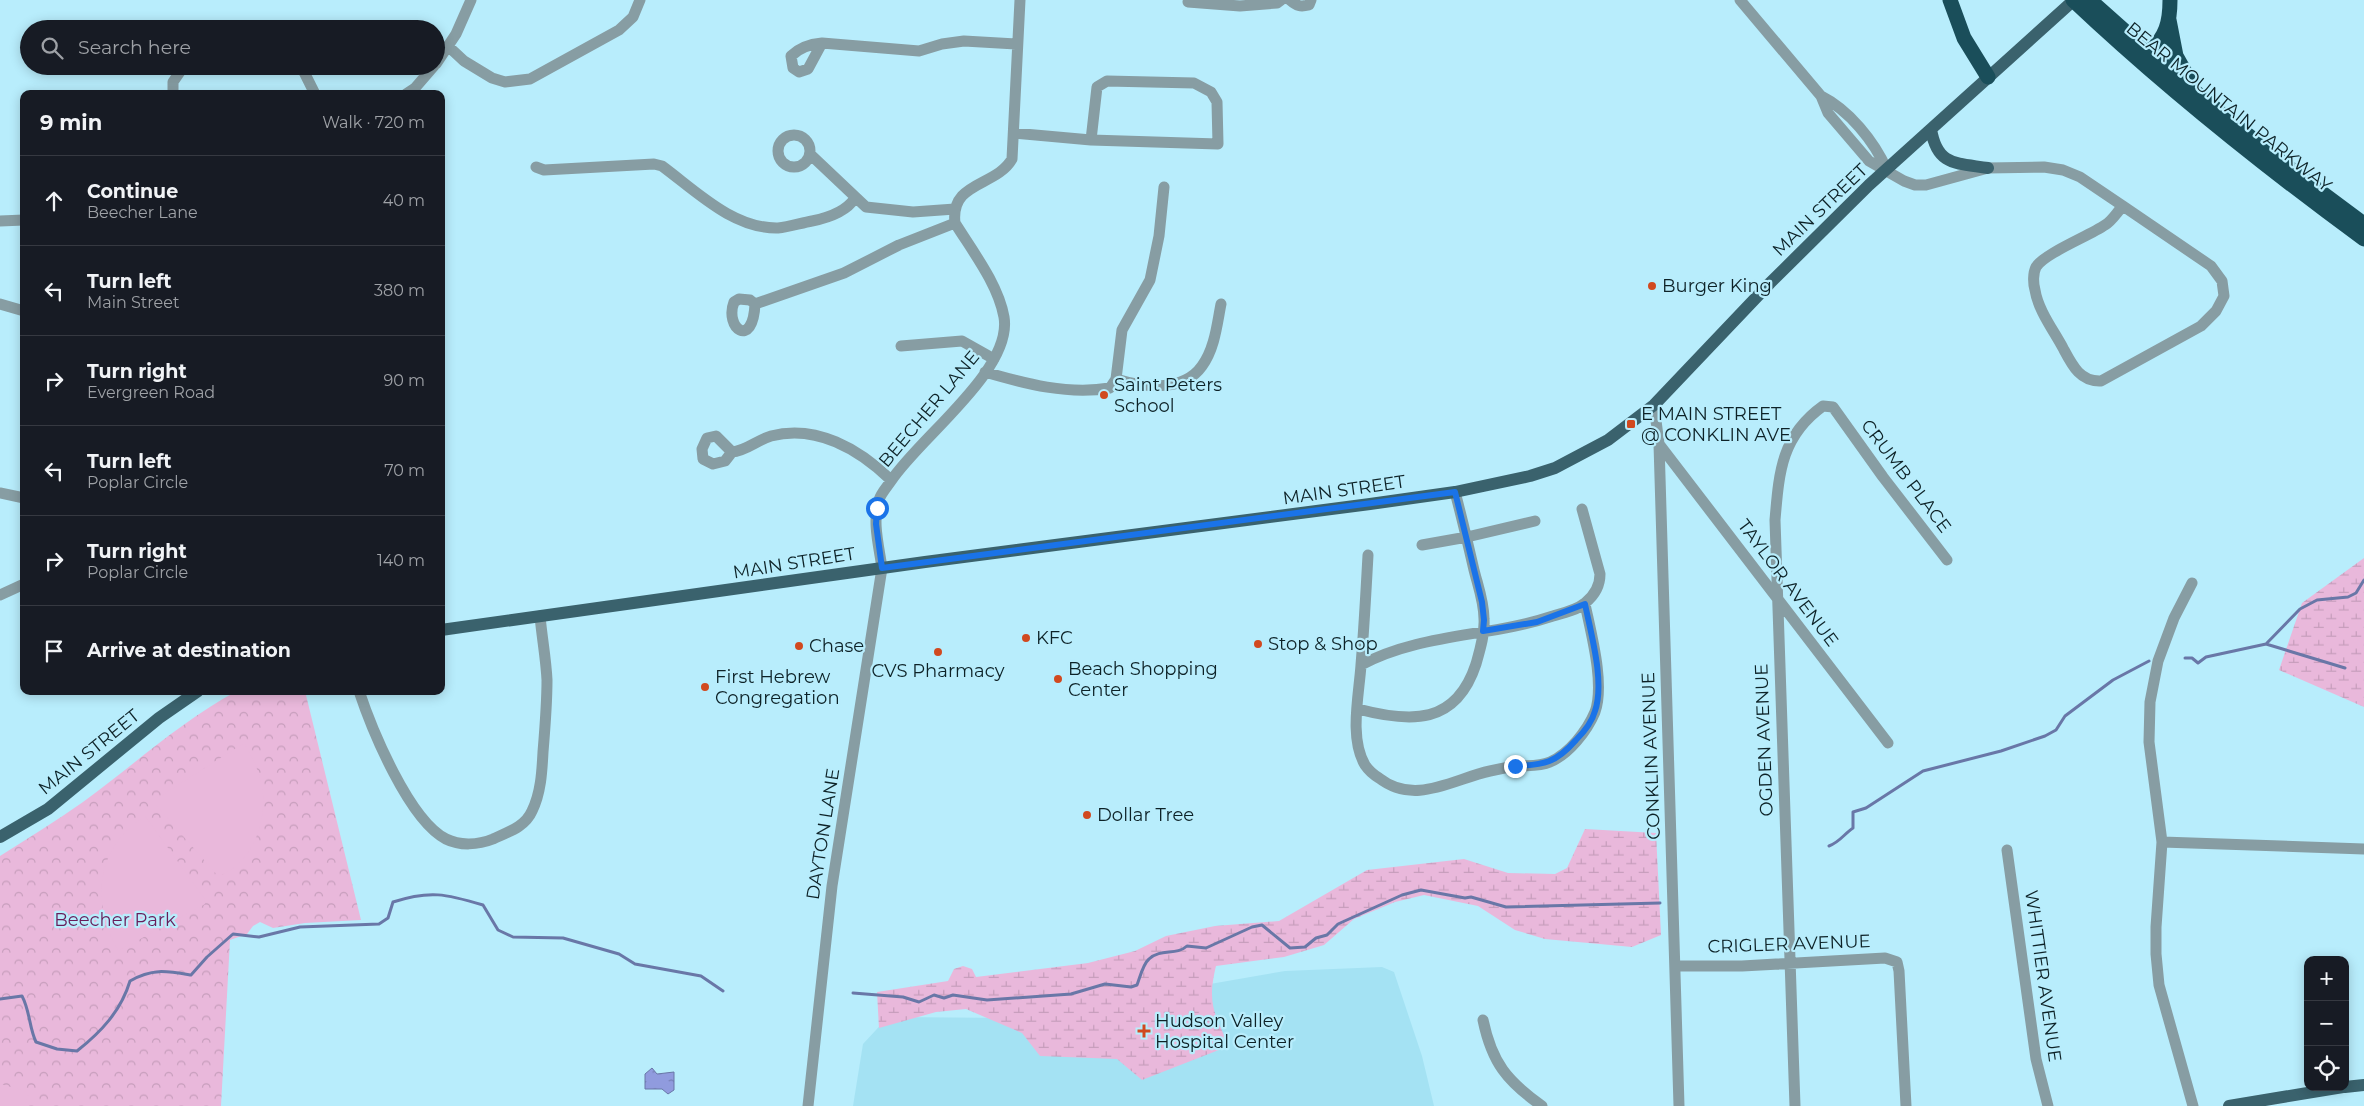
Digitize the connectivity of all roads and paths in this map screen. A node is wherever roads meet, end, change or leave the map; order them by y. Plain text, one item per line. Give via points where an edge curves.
1 (471, 0) edge
2 (640, 0) edge
3 (1020, 0) edge
4 (1281, 0) edge
5 (1290, 0) edge
6 (1311, 0) edge
7 (1740, 0) edge
8 (1950, 0) edge
9 (2170, 0) edge
10 (1188, 2) dead end
11 (2082, 2) edge
12 (2169, 20) junction
13 (822, 43) dead end
14 (1016, 44) junction
15 (449, 47) junction
16 (445, 52) edge
17 (2150, 52) junction
18 (178, 75) edge
19 (305, 75) edge
20 (426, 75) edge
21 (1988, 77) junction
22 (173, 90) edge
23 (313, 90) edge
24 (412, 90) edge
25 (2201, 96) junction
26 (1931, 129) junction
27 (1014, 133) junction
28 (1091, 140) junction
29 (811, 155) dead end
30 (536, 167) dead end
31 (1988, 168) junction
32 (1886, 170) junction
33 (1164, 187) dead end
34 (855, 198) junction
35 (2123, 206) junction
36 (955, 209) junction
37 (20, 220) edge
38 (0, 221) edge
39 (955, 224) junction
40 (2364, 224) edge
41 (2364, 239) edge
42 (0, 304) edge
43 (755, 304) dead end
44 (1221, 304) dead end
45 (20, 309) edge
46 (901, 346) dead end
47 (994, 359) junction
48 (985, 372) junction
49 (1116, 379) junction
50 (1654, 405) junction
51 (1837, 413) joint
52 (1659, 444) junction
53 (732, 452) dead end
54 (892, 480) junction
55 (0, 492) edge
56 (1455, 492) junction
57 (20, 497) edge
58 (1582, 509) dead end
59 (1535, 521) dead end
60 (1466, 537) junction
61 (1422, 545) dead end
62 (1368, 555) dead end
63 (1947, 560) dead end
64 (882, 568) junction
65 (2192, 583) dead end
66 (20, 586) edge
67 (0, 595) edge
68 (1777, 598) junction
69 (1585, 604) junction
70 (540, 616) junction
71 (445, 629) edge
72 (1483, 631) junction
73 (1361, 665) junction
74 (192, 695) edge
75 (360, 695) edge
76 (1358, 709) junction
77 (1888, 743) dead end
78 (0, 837) edge
79 (2162, 842) junction
80 (2364, 849) edge
81 (2007, 850) dead end
82 (1790, 963) junction
83 (1675, 966) junction
84 (1483, 1020) dead end
85 (2364, 1086) edge
86 (2349, 1087) edge
87 (2329, 1091) edge
88 (2295, 1100) edge
89 (808, 1106) edge
90 (1542, 1106) edge
91 (1680, 1106) edge
92 (1795, 1106) edge
93 (1906, 1106) edge
94 (2048, 1106) edge
95 (2193, 1106) edge
96 (2229, 1106) edge

1 - 15 street
2 - 15 street via 633,17 619,30 530,79 505,82 492,78 464,61
3 - 14 street
4 - 10 street via 1277,4 1240,6
5 - 6 street via 1301,7 1309,5
7 - 32 street via 1821,96 1828,112 1869,161
8 - 21 highway via 1964,38
9 - 12 highway
11 - 17 highway, BEAR MOUNTAIN PARKWAY
11 - 21 main road, MAIN STREET
11 - 41 highway, BEAR MOUNTAIN PARKWAY via 2252,153
12 - 17 highway via 2162,40
12 - 25 highway via 2176,56
13 - 14 street via 919,51 964,41
14 - 27 street
15 - 16 street
17 - 25 highway, BEAR MOUNTAIN PARKWAY
18 - 22 street
19 - 23 street
20 - 24 street
21 - 26 main road, MAIN STREET
25 - 40 highway, BEAR MOUNTAIN PARKWAY
26 - 31 main road via 1936,148 1945,159
26 - 32 main road, MAIN STREET
27 - 28 street
27 - 36 street via 1012,159 1006,169 969,189
28 - 28 street via 1218,144 1217,102 1211,92 1194,83 1108,81 1097,87
29 - 34 street
30 - 34 street via 544,170 662,166 746,223 779,228 841,211
31 - 32 street via 1926,186 1904,181
31 - 35 street via 2063,170 2080,177
32 - 50 main road, MAIN STREET via 1770,283
33 - 49 street via 1150,280 1122,330
34 - 36 street via 866,207 913,212
35 - 35 street via 2211,266 2222,281 2224,296 2216,311 2201,326 2100,381 2091,382 2073,366 2042,308 2034,291 2034,273 2037,266 2048,258 2106,224
36 - 39 street
37 - 38 street
39 - 43 street via 899,245 844,272
39 - 47 street, BEECHER LANE via 1000,301 1004,337
42 - 45 street
44 - 49 street via 1210,350 1196,372 1179,382 1164,385
46 - 47 street via 962,341
47 - 48 street, BEECHER LANE
48 - 49 street via 1025,384 1092,391 1110,388
48 - 54 street, BEECHER LANE via 902,464
50 - 52 street, CONKLIN AVENUE
50 - 56 main road, MAIN STREET via 1608,440 1555,468
51 - 63 street, CRUMB PLACE
51 - 68 street, OGDEN AVENUE via 1828,405 1813,413 1791,441 1783,459 1775,520
52 - 68 street, TAYLOR AVENUE
52 - 83 street, CONKLIN AVENUE
53 - 54 street via 769,436 808,432 848,448
54 - 64 street, BEECHER LANE via 877,508
55 - 57 street
56 - 60 street
56 - 64 main road, MAIN STREET
58 - 69 street via 1600,574 1600,584
59 - 60 street
60 - 61 street
60 - 72 street via 1482,602
62 - 73 street
64 - 70 main road, MAIN STREET
64 - 89 street, DAYTON LANE via 832,886
65 - 79 street via 2174,618 2158,661 2150,702 2149,742
66 - 67 street
68 - 77 street, TAYLOR AVENUE
68 - 82 street, OGDEN AVENUE
69 - 72 street via 1537,622
69 - 76 street via 1597,674 1596,710 1582,734 1565,753 1550,762 1488,771 1435,790 1417,791 1387,785 1366,766 1358,746
70 - 71 main road, MAIN STREET
70 - 75 street via 546,704 537,797 523,824 488,841 457,843 444,838 420,816 384,758
72 - 73 street via 1395,649
72 - 76 street via 1468,684 1448,707 1415,718 1386,716
73 - 76 street
74 - 78 main road, MAIN STREET via 158,718 48,809
79 - 80 street
79 - 95 street via 2156,927 2159,985
81 - 94 street, WHITTIER AVENUE via 2036,1059
82 - 83 street, CRIGLER AVENUE
82 - 92 street, OGDEN AVENUE
82 - 93 street, CRIGLER AVENUE via 1885,958 1897,962
83 - 91 street, CONKLIN AVENUE
84 - 90 street via 1490,1048 1504,1074
85 - 86 main road
87 - 88 main road
88 - 96 main road

